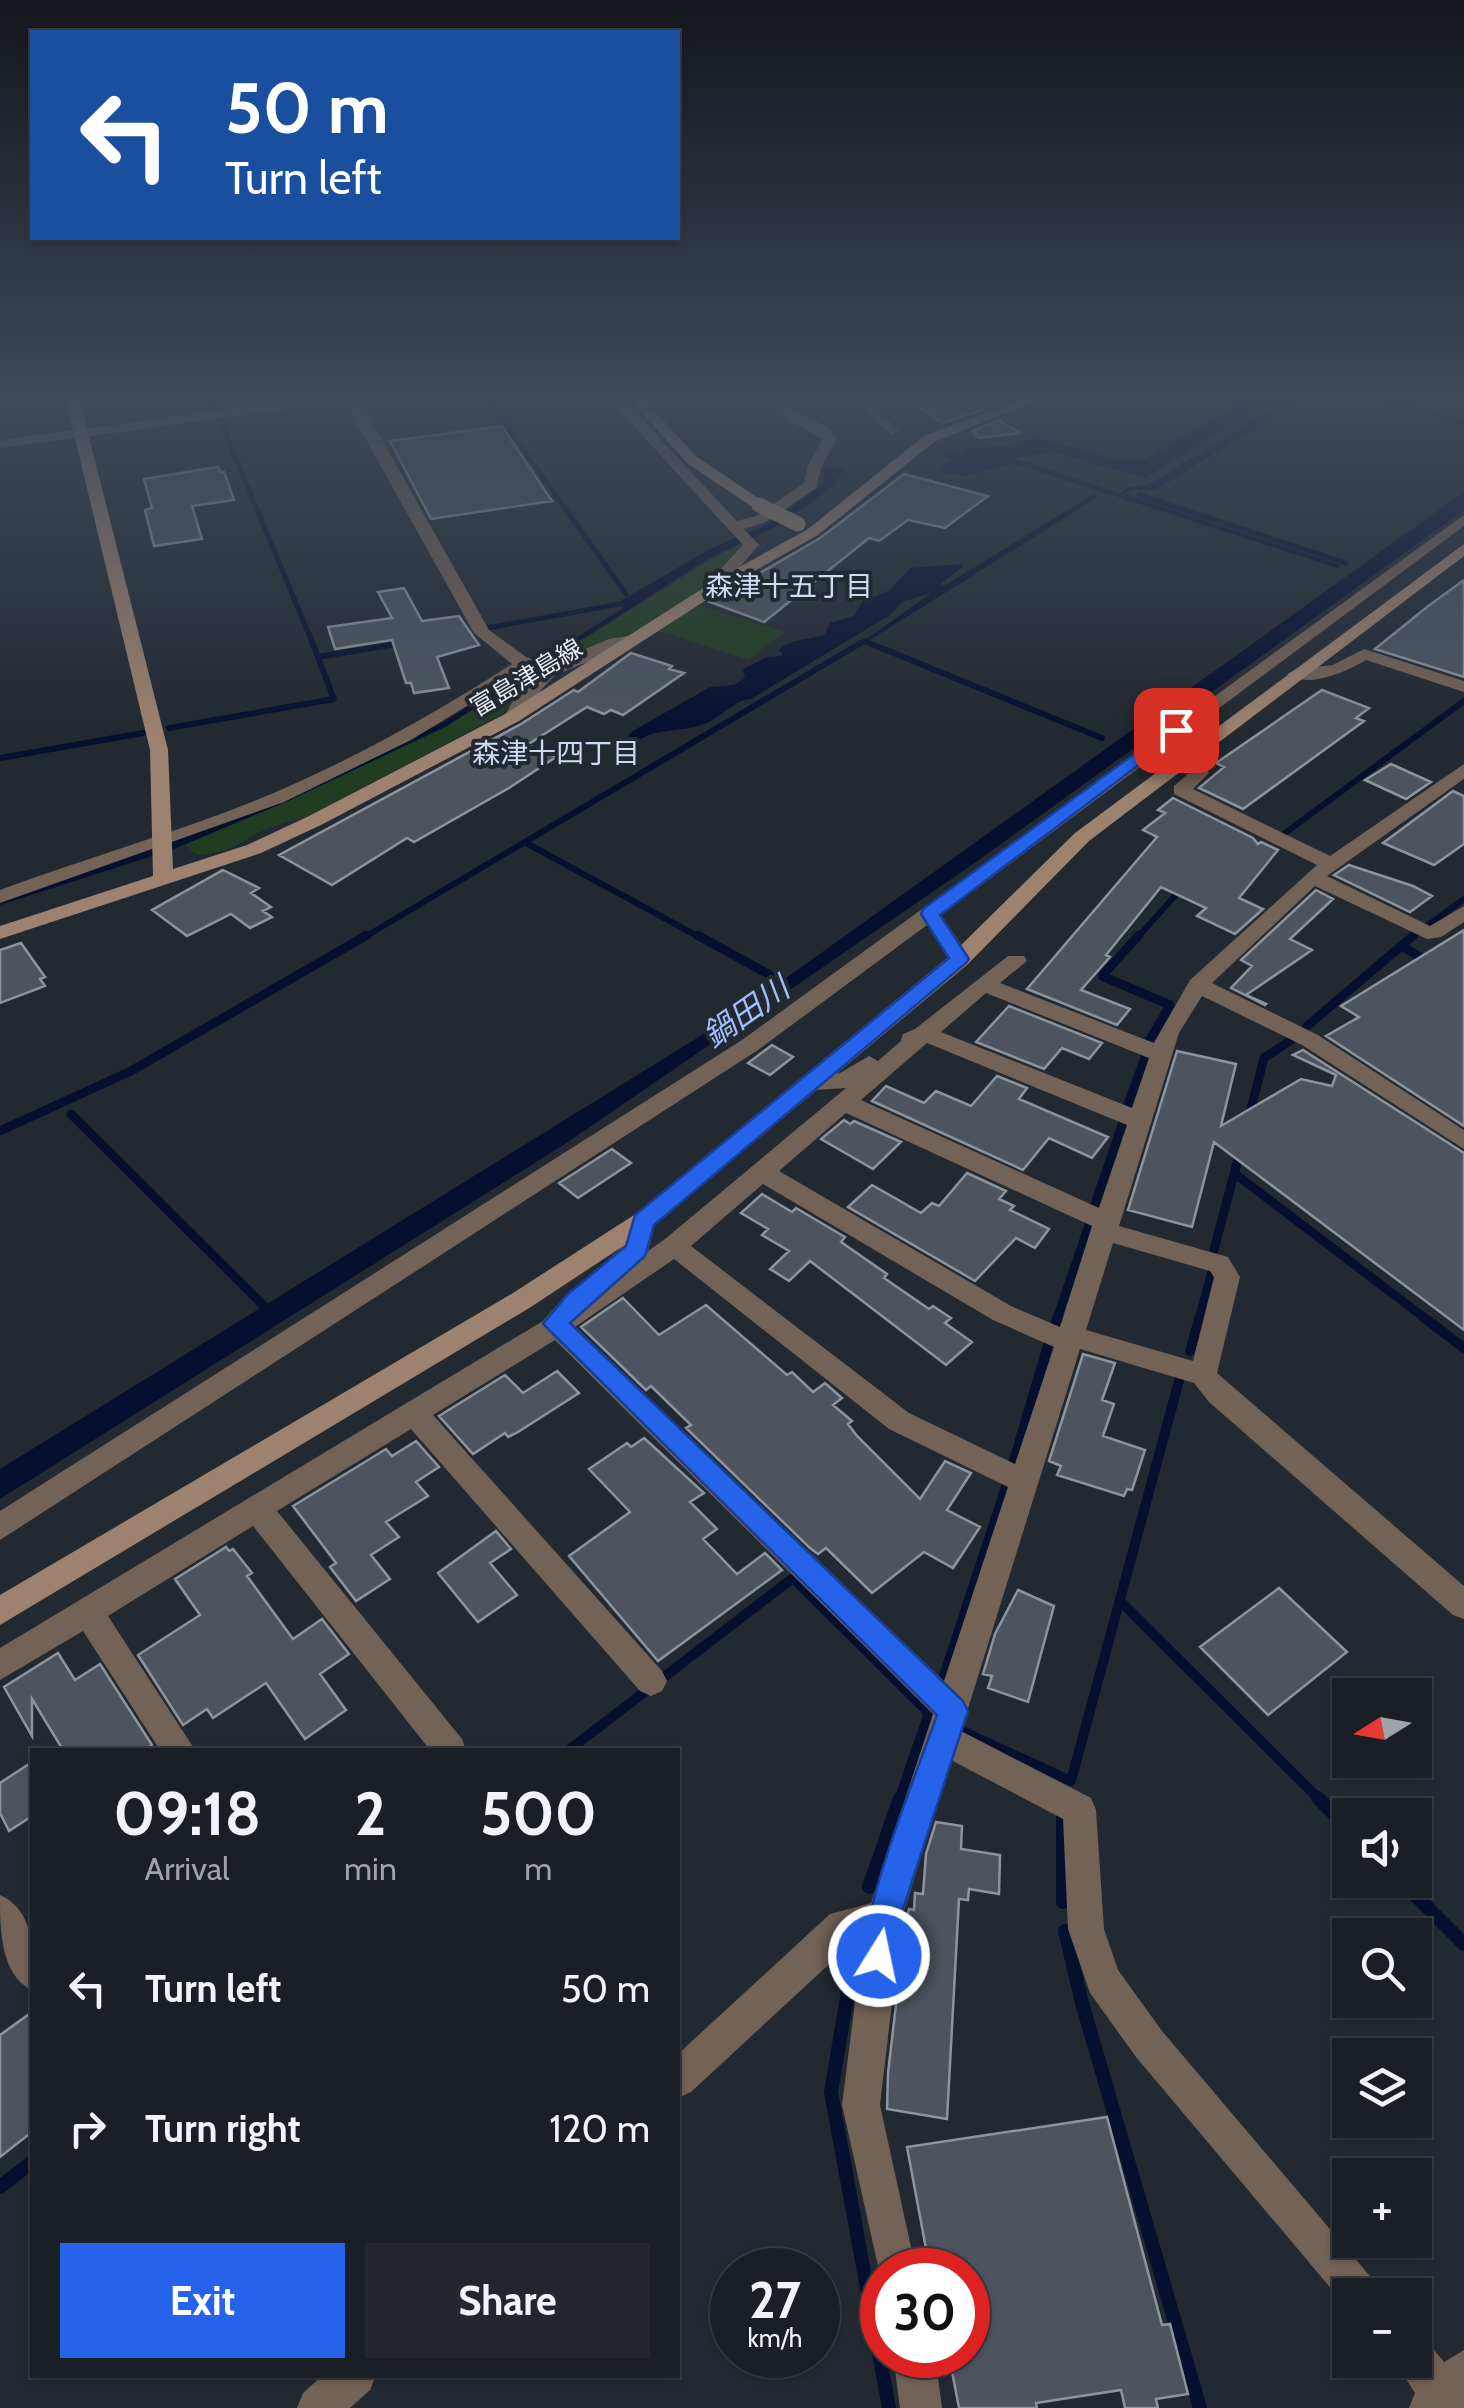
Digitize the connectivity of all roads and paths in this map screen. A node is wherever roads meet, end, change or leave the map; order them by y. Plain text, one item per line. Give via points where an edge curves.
1 (100, 509) edge
2 (413, 509) edge
3 (718, 509) edge
4 (768, 509) edge
5 (774, 509) edge
6 (831, 509) edge
7 (1464, 519) edge
8 (806, 528) junction
9 (743, 534) junction
10 (1464, 549) edge
11 (722, 583) junction
12 (634, 640) junction
13 (536, 667) junction
14 (1296, 674) junction
15 (1464, 687) edge
16 (513, 717) junction
17 (1188, 755) junction
18 (1464, 770) edge
19 (162, 846) junction
20 (1321, 870) junction
21 (164, 878) junction
22 (0, 897) edge
23 (1464, 912) edge
24 (930, 914) junction
25 (0, 933) edge
26 (960, 959) junction
27 (1016, 961) dead end
28 (983, 984) junction
29 (1198, 985) junction
30 (925, 1034) junction
31 (1161, 1054) junction
32 (808, 1085) junction
33 (844, 1102) junction
34 (1138, 1120) junction
35 (1464, 1141) edge
36 (762, 1172) junction
37 (643, 1221) junction
38 (1103, 1226) junction
39 (674, 1246) junction
40 (556, 1324) junction
41 (1069, 1339) junction
42 (1203, 1375) junction
43 (412, 1412) junction
44 (1026, 1482) junction
45 (256, 1507) junction
46 (0, 1527) edge
47 (1464, 1606) edge
48 (0, 1611) edge
49 (87, 1611) junction
50 (0, 1665) edge
51 (651, 1681) dead end
52 (948, 1725) junction
53 (177, 1748) edge
54 (448, 1748) edge
55 (0, 1913) edge
56 (884, 1918) junction
57 (30, 1968) edge
58 (680, 2077) edge
59 (891, 2248) edge
60 (1346, 2278) edge
61 (351, 2378) edge
62 (917, 2378) edge
63 (318, 2408) edge
64 (921, 2408) edge

1 - 19 street via 159,750
2 - 13 street via 482,633
3 - 9 street
4 - 8 street, bridge
5 - 9 street
6 - 8 street, 富島津島線
7 - 24 street
8 - 11 street, 富島津島線
9 - 11 street via 749,551
10 - 14 street
11 - 12 street, 富島津島線
12 - 13 street
12 - 16 street, 富島津島線
13 - 16 street
13 - 19 street via 371,752
14 - 15 street via 1337,670 1364,654
14 - 17 street
16 - 21 street, 富島津島線 via 284,836
17 - 20 street via 1200,773 1181,790
17 - 26 street via 1082,837
18 - 20 street
19 - 21 street
19 - 22 street
20 - 23 street via 1427,933
20 - 29 street
21 - 25 street, 富島津島線
24 - 26 street
24 - 46 street via 750,1045
26 - 32 street
27 - 28 street
28 - 30 street
28 - 31 street
29 - 31 street
29 - 35 street via 1310,1040
30 - 32 street via 896,1045 846,1080
30 - 33 street
30 - 34 street
31 - 34 street
32 - 37 street
33 - 36 street
33 - 38 street
34 - 38 street
36 - 39 street
36 - 41 street via 1002,1313
37 - 40 street via 636,1250
37 - 48 street
38 - 41 street
38 - 42 street via 1219,1264 1228,1277
39 - 40 street
39 - 44 street via 899,1421
40 - 43 street
40 - 52 street
41 - 42 street
41 - 44 street
42 - 47 street
43 - 45 street
43 - 51 street
44 - 52 street
45 - 49 street
45 - 54 street
49 - 50 street
49 - 53 street
52 - 56 street
52 - 60 street via 1079,1810 1086,1929 1104,1980 1149,2044
55 - 57 street
56 - 58 street via 844,1927
56 - 59 street via 861,2105
61 - 63 street
62 - 64 street

